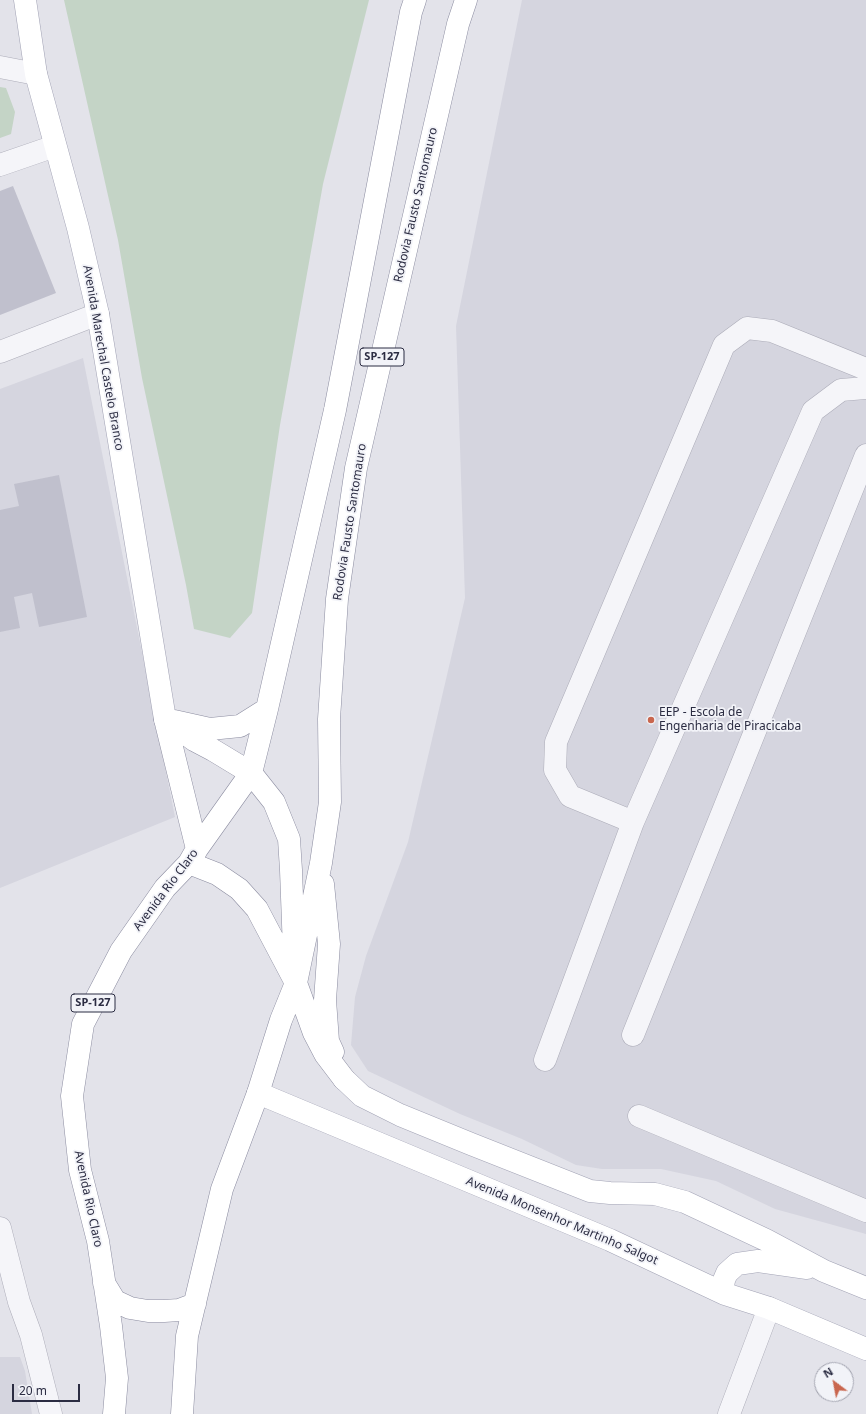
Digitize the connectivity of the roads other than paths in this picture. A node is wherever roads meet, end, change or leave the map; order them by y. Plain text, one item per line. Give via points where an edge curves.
1 (25, 0) edge
2 (415, 0) edge
3 (466, 0) edge
4 (0, 66) edge
5 (36, 74) junction
6 (55, 146) junction
7 (0, 165) edge
8 (98, 314) junction
9 (0, 352) edge
10 (866, 370) edge
11 (866, 388) edge
12 (866, 455) edge
13 (267, 709) junction
14 (165, 719) junction
15 (251, 773) junction
16 (634, 822) junction
17 (193, 856) junction
18 (321, 863) junction
19 (296, 983) junction
20 (633, 1035) dead end
21 (545, 1060) dead end
22 (344, 1079) junction
23 (258, 1093) junction
24 (639, 1116) dead end
25 (866, 1211) edge
26 (0, 1228) edge
27 (824, 1270) junction
28 (104, 1284) junction
29 (866, 1288) edge
30 (724, 1294) junction
31 (195, 1304) junction
32 (769, 1308) junction
33 (866, 1349) edge
34 (51, 1414) edge
35 (114, 1414) edge
36 (182, 1414) edge
37 (729, 1414) edge

1 - 5 main road, Avenida Marechal Castelo Branco
2 - 13 main road, SP-127 via 335,410
3 - 18 main road, Rodovia Fausto Santomauro / SP-127 via 458,24 356,468 338,599 329,719 330,802
4 - 5 street
5 - 6 main road, Avenida Marechal Castelo Branco
6 - 7 street
6 - 8 main road, Avenida Marechal Castelo Branco
8 - 9 street
8 - 14 main road, Avenida Marechal Castelo Branco
10 - 16 street via 772,331 747,328 724,345 556,742 555,770 570,796
11 - 16 street via 841,390 814,411
12 - 20 street
13 - 14 main road via 240,726 210,729
13 - 15 main road, SP-127
14 - 15 main road via 194,740
14 - 17 main road, Avenida Marechal Castelo Branco
15 - 17 main road, Avenida Rio Claro / SP-127
15 - 19 main road via 274,802 289,839
16 - 21 street
17 - 19 main road via 239,889 257,909
17 - 28 main road, Avenida Rio Claro / SP-127 via 164,888 121,951 83,1024 72,1096 80,1170 98,1241
18 - 19 main road, SP-127
18 - 22 main road via 330,944 325,1000 328,1041
19 - 22 main road via 324,1054
19 - 23 main road, SP-127 via 281,1020
22 - 27 main road via 362,1096 400,1116 590,1191 655,1194 685,1202
23 - 30 main road, Avenida Monsenhor Martinho Salgot via 610,1240
23 - 31 main road, SP-127 via 222,1189
24 - 25 street
26 - 34 street
27 - 29 main road
27 - 30 main road via 758,1261 736,1264 724,1280
28 - 31 main road via 115,1301 130,1308 164,1311 179,1310
28 - 35 main road, Avenida Rio Claro via 117,1378
30 - 32 main road, Avenida Monsenhor Martinho Salgot
31 - 36 main road via 187,1336
32 - 33 main road, Avenida Monsenhor Martinho Salgot
32 - 37 street

